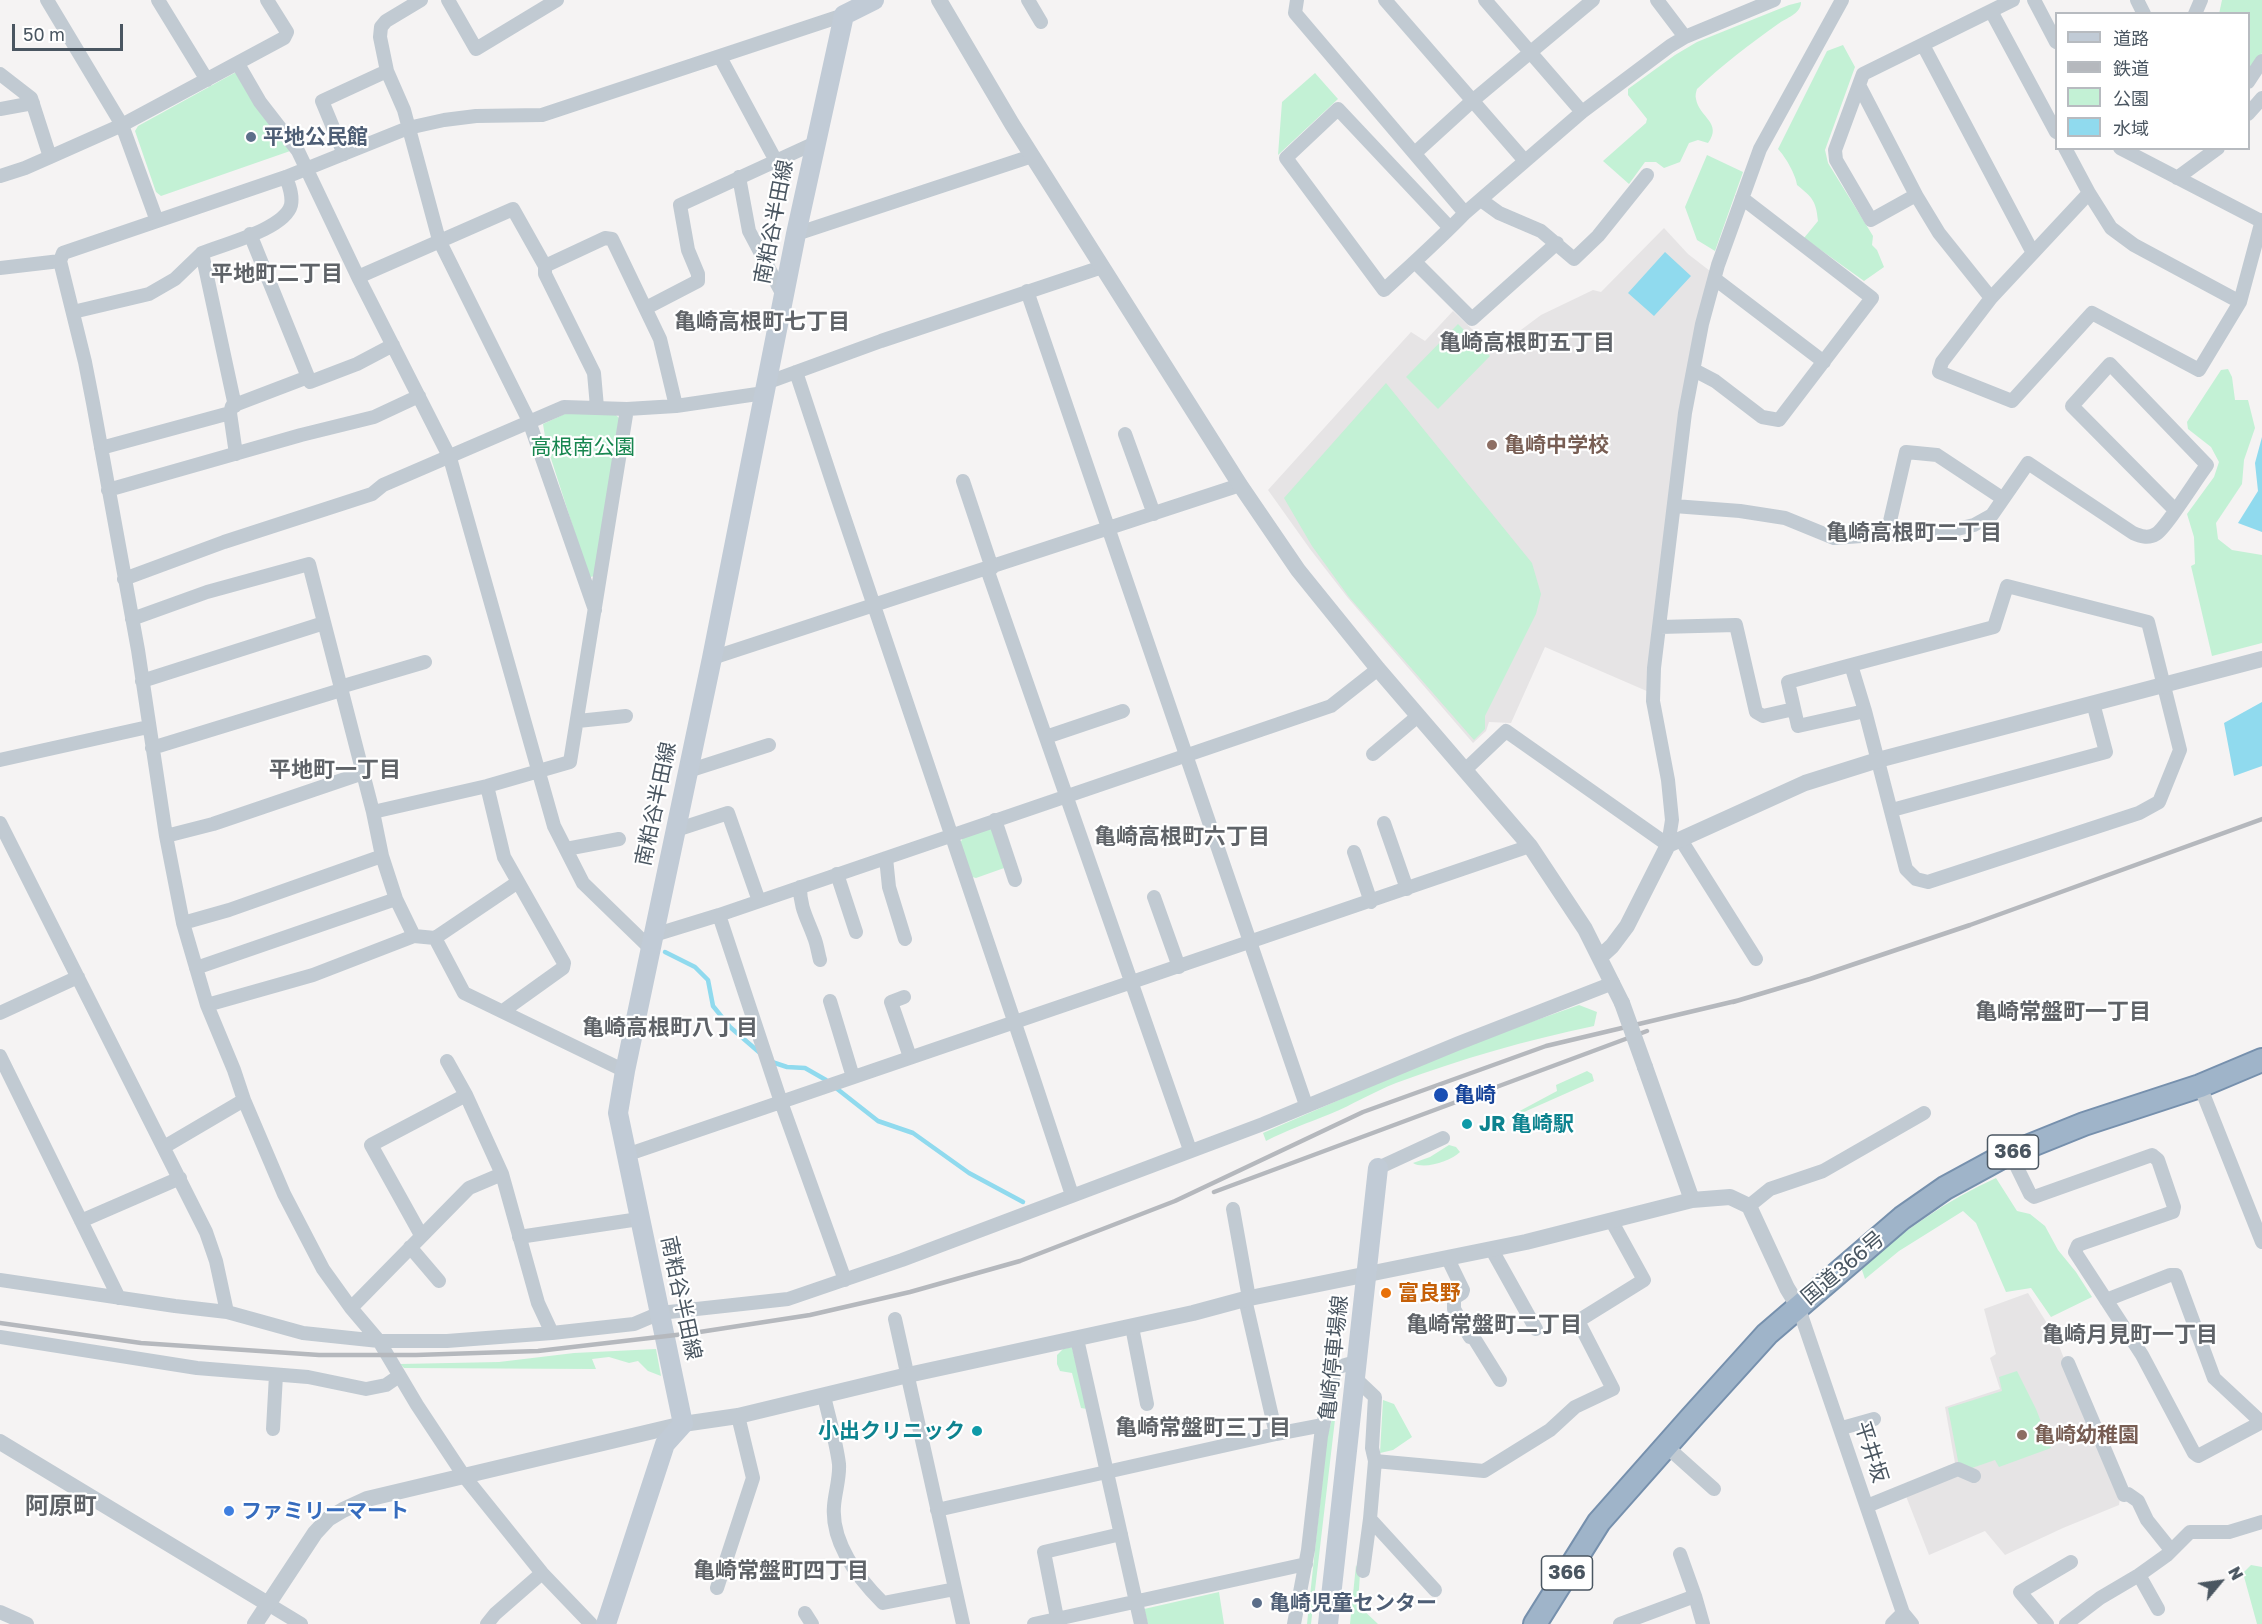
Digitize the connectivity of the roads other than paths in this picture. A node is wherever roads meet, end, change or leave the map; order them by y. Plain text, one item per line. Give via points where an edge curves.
1 (47, 0) edge
2 (158, 0) edge
3 (267, 0) edge
4 (422, 0) edge
5 (448, 0) edge
6 (557, 0) edge
7 (874, 0) edge
8 (939, 0) edge
9 (1028, 0) edge
10 (1297, 0) edge
11 (1385, 0) edge
12 (1485, 0) edge
13 (1593, 0) edge
14 (1657, 0) edge
15 (1842, 0) edge
16 (2013, 0) edge
17 (2034, 0) edge
18 (1768, 1) edge
19 (1992, 11) junction
20 (844, 15) junction
21 (1041, 22) dead end
22 (1685, 37) junction
23 (2055, 40) edge
24 (1923, 45) junction
25 (1531, 53) junction
26 (720, 57) junction
27 (2262, 61) edge
28 (238, 64) junction
29 (387, 71) junction
30 (0, 74) edge
31 (2250, 79) edge
32 (207, 80) junction
33 (1859, 85) junction
34 (2262, 98) edge
35 (1471, 102) junction
36 (33, 104) junction
37 (0, 109) edge
38 (1582, 112) junction
39 (2250, 112) edge
40 (122, 125) junction
41 (408, 128) junction
42 (2055, 130) edge
43 (815, 143) junction
44 (2066, 150) edge
45 (2122, 150) edge
46 (2215, 150) edge
47 (1415, 153) junction
48 (344, 154) junction
49 (1032, 156) junction
50 (50, 157) junction
51 (776, 161) junction
52 (1525, 161) junction
53 (306, 170) junction
54 (1647, 175) dead end
55 (0, 176) edge
56 (286, 177) junction
57 (740, 177) junction
58 (2177, 178) junction
59 (2089, 193) junction
60 (1916, 195) junction
61 (1742, 198) junction
62 (1481, 200) junction
63 (1465, 213) junction
64 (2262, 220) edge
65 (158, 221) junction
66 (1450, 228) junction
67 (250, 234) junction
68 (796, 234) junction
69 (439, 240) junction
70 (1557, 243) junction
71 (202, 253) junction
72 (2033, 253) junction
73 (60, 261) junction
74 (1415, 262) junction
75 (545, 266) junction
76 (1102, 267) junction
77 (0, 268) edge
78 (358, 277) junction
79 (1715, 279) junction
80 (1027, 291) junction
81 (784, 297) junction
82 (1991, 298) junction
83 (2241, 302) junction
84 (646, 308) junction
85 (73, 312) junction
86 (393, 345) junction
87 (1824, 362) junction
88 (1694, 370) junction
89 (796, 372) junction
90 (308, 377) junction
91 (765, 388) junction
92 (419, 396) junction
93 (676, 406) junction
94 (597, 407) junction
95 (232, 409) junction
96 (627, 410) junction
97 (529, 421) junction
98 (1125, 434) dead end
99 (101, 448) junction
100 (236, 454) junction
101 (450, 458) junction
102 (963, 481) dead end
103 (1240, 485) junction
104 (108, 490) junction
105 (2002, 498) junction
106 (1674, 506) junction
107 (2175, 510) junction
108 (1154, 513) junction
109 (1109, 529) junction
110 (1887, 534) junction
111 (990, 568) junction
112 (124, 579) junction
113 (873, 606) junction
114 (595, 610) junction
115 (132, 619) junction
116 (324, 623) junction
117 (1660, 627) junction
118 (712, 658) junction
119 (2262, 658) edge
120 (425, 662) dead end
121 (1851, 665) junction
122 (1378, 669) junction
123 (142, 681) junction
124 (2165, 685) junction
125 (341, 688) junction
126 (2093, 703) junction
127 (1794, 709) junction
128 (1123, 711) dead end
129 (1866, 711) junction
130 (626, 716) dead end
131 (1418, 716) junction
132 (578, 722) junction
133 (148, 726) junction
134 (1046, 737) junction
135 (769, 745) dead end
136 (152, 748) junction
137 (1372, 754) dead end
138 (1186, 755) junction
139 (0, 760) edge
140 (1878, 760) junction
141 (1465, 770) junction
142 (688, 771) junction
143 (538, 772) junction
144 (363, 774) junction
145 (487, 786) junction
146 (1066, 796) junction
147 (1892, 810) junction
148 (373, 812) junction
149 (995, 820) junction
150 (0, 823) edge
151 (1384, 823) dead end
152 (676, 830) junction
153 (951, 835) junction
154 (166, 836) junction
155 (619, 838) dead end
156 (1674, 843) junction
157 (1530, 846) junction
158 (566, 849) junction
159 (1354, 852) dead end
160 (382, 856) junction
161 (886, 858) junction
162 (837, 874) junction
163 (1015, 880) dead end
164 (518, 882) junction
165 (800, 887) junction
166 (1407, 889) junction
167 (1154, 897) dead end
168 (396, 899) junction
169 (759, 901) junction
170 (1371, 902) junction
171 (719, 915) junction
172 (183, 923) junction
173 (856, 932) dead end
174 (414, 936) junction
175 (435, 938) junction
176 (904, 939) dead end
177 (652, 942) junction
178 (1251, 944) junction
179 (1600, 957) junction
180 (1756, 958) dead end
181 (820, 960) dead end
182 (1179, 967) junction
183 (196, 968) junction
184 (78, 977) junction
185 (1131, 983) junction
186 (1613, 983) junction
187 (904, 997) dead end
188 (830, 1001) dead end
189 (207, 1005) junction
190 (503, 1011) junction
191 (0, 1013) edge
192 (1016, 1023) junction
193 (0, 1056) edge
194 (910, 1057) junction
195 (2262, 1060) edge
196 (447, 1061) dead end
197 (625, 1071) junction
198 (853, 1077) junction
199 (2200, 1086) junction
200 (466, 1095) junction
201 (244, 1100) junction
202 (781, 1102) junction
203 (1306, 1105) junction
204 (1924, 1113) dead end
205 (1443, 1138) dead end
206 (164, 1147) junction
207 (1190, 1150) junction
208 (2010, 1153) junction
209 (627, 1155) junction
210 (1378, 1168) joint
211 (502, 1174) junction
212 (180, 1178) junction
213 (1072, 1195) junction
214 (1692, 1200) junction
215 (1749, 1206) junction
216 (1233, 1209) dead end
217 (639, 1219) junction
218 (1611, 1220) junction
219 (81, 1221) junction
220 (422, 1235) junction
221 (519, 1237) junction
222 (2262, 1242) edge
223 (410, 1248) junction
224 (1492, 1250) junction
225 (1448, 1259) junction
226 (1366, 1274) junction
227 (1, 1279) edge
228 (844, 1280) junction
229 (439, 1281) dead end
230 (118, 1298) junction
231 (1247, 1299) junction
232 (2106, 1300) junction
233 (1798, 1306) junction
234 (351, 1308) junction
235 (227, 1312) junction
236 (660, 1313) junction
237 (895, 1319) dead end
238 (1132, 1327) junction
239 (1536, 1329) dead end
240 (552, 1333) junction
241 (0, 1337) edge
242 (1077, 1339) junction
243 (379, 1341) junction
244 (2068, 1363) dead end
245 (1358, 1370) junction
246 (276, 1375) junction
247 (908, 1375) junction
248 (399, 1376) junction
249 (1500, 1380) dead end
250 (824, 1396) junction
251 (1147, 1404) dead end
252 (738, 1416) junction
253 (1874, 1419) dead end
254 (2262, 1422) edge
255 (683, 1424) junction
256 (1323, 1425) junction
257 (1842, 1428) junction
258 (273, 1429) dead end
259 (1276, 1434) junction
260 (0, 1442) edge
261 (1666, 1446) junction
262 (1374, 1461) junction
263 (1108, 1472) junction
264 (464, 1476) junction
265 (1974, 1476) dead end
266 (1714, 1489) dead end
267 (1867, 1506) junction
268 (937, 1510) junction
269 (1370, 1519) junction
270 (2262, 1522) edge
271 (1121, 1534) junction
272 (2171, 1550) junction
273 (1680, 1554) dead end
274 (2071, 1562) dead end
275 (1306, 1564) junction
276 (1363, 1571) dead end
277 (542, 1573) junction
278 (2139, 1575) junction
279 (717, 1588) dead end
280 (955, 1589) junction
281 (1435, 1590) dead end
282 (1695, 1596) junction
283 (1136, 1602) junction
284 (268, 1604) junction
285 (2158, 1609) dead end
286 (0, 1612) edge
287 (1057, 1618) junction
288 (1903, 1618) edge
289 (27, 1624) edge
290 (255, 1624) edge
291 (301, 1624) edge
292 (488, 1624) edge
293 (591, 1624) edge
294 (606, 1624) edge
295 (963, 1624) edge
296 (1034, 1624) edge
297 (1141, 1624) edge
298 (1294, 1624) edge
299 (1328, 1624) edge
300 (1535, 1624) edge
301 (1620, 1624) edge
302 (1703, 1624) edge
303 (1892, 1624) edge
304 (1912, 1624) edge
305 (2047, 1624) edge
306 (2066, 1624) edge

1 - 40 street
2 - 32 street
3 - 28 street via 287,33
4 - 29 street via 381,27
5 - 6 street via 476,49
7 - 20 main road
8 - 49 street
9 - 21 street
10 - 47 street via 1295,13
11 - 35 street
12 - 25 street
13 - 25 street
14 - 22 street
15 - 61 street via 1760,149
16 - 19 street
17 - 23 street
18 - 22 street
19 - 24 street
19 - 42 street
20 - 26 street
20 - 43 main road, 南粕谷半田線
22 - 38 street
24 - 33 street via 1863,74
24 - 72 street
25 - 35 street
25 - 38 street
26 - 41 street via 542,115 476,116
26 - 51 street
27 - 31 street
28 - 32 street
28 - 53 street via 260,102 298,151
29 - 41 street
29 - 48 street via 322,100
30 - 36 street via 31,98
32 - 40 street
33 - 60 street
33 - 60 street via 1835,150 1836,160 1871,220
34 - 39 street
35 - 47 street
35 - 52 street
36 - 37 street
36 - 50 street
38 - 52 street
40 - 50 street
40 - 65 street
41 - 48 street
41 - 69 street
43 - 51 street
43 - 68 main road, 南粕谷半田線
44 - 59 street
45 - 58 street
46 - 58 street
47 - 63 street
48 - 53 street
49 - 68 street
49 - 76 street
50 - 55 street
51 - 57 street
52 - 62 street
53 - 56 street
53 - 78 street
54 - 70 street via 1598,236 1574,259
56 - 65 street
56 - 67 street via 292,193 291,206 277,223
57 - 81 street via 749,231
57 - 84 street via 680,205 698,281
58 - 64 street
59 - 72 street
59 - 83 street via 2111,228 2133,245
60 - 82 street via 1939,233
61 - 79 street
61 - 87 street via 1872,298
62 - 63 street
62 - 70 street via 1499,213 1542,231
63 - 66 street
64 - 83 street
65 - 73 street via 63,253
66 - 74 street
66 - 74 street via 1338,109 1286,158 1384,290
67 - 71 street
67 - 90 street
68 - 81 main road, 南粕谷半田線
69 - 75 street via 513,209
69 - 78 street
69 - 97 street
70 - 74 street via 1472,319
71 - 85 street via 175,279 149,294
71 - 95 street
72 - 82 street
73 - 77 street
73 - 85 street
75 - 84 street via 605,238 612,239
75 - 94 street via 544,274 594,373
76 - 80 street
76 - 103 street
78 - 86 street
79 - 87 street
79 - 88 street
80 - 89 street
80 - 109 street
81 - 91 main road, 南粕谷半田線
82 - 83 street via 1942,362 1939,372 2012,401 2092,313 2199,370
84 - 93 street via 660,339
85 - 99 street
86 - 90 street via 310,382
86 - 92 street
87 - 88 street via 1779,420 1762,417
88 - 106 street
89 - 91 street
89 - 113 street
90 - 95 street
91 - 93 street
91 - 118 main road, 南粕谷半田線
92 - 100 street via 374,417
92 - 101 street
93 - 96 street
94 - 96 street
94 - 97 street via 564,407
95 - 99 street
95 - 100 street
96 - 114 street
97 - 101 street
97 - 114 street
98 - 108 street
99 - 104 street
100 - 104 street
101 - 112 street via 383,485 372,494
101 - 143 street
102 - 111 street
103 - 108 street
103 - 122 street via 1298,570
104 - 112 street
105 - 107 street via 2028,463 2142,537 2155,535
105 - 110 street via 1992,515 1974,525
105 - 110 street via 1937,455 1906,452
106 - 110 street via 1785,518 1834,538
106 - 117 street
107 - 107 street via 2207,465 2110,364 2072,406
108 - 109 street
109 - 111 street
109 - 138 street
111 - 113 street
111 - 134 street
112 - 115 street
113 - 118 street
113 - 153 street
114 - 132 street
115 - 116 street via 207,592 309,564
115 - 123 street
116 - 123 street
116 - 125 street
117 - 127 street via 1736,625 1756,712 1764,716
117 - 156 street via 1653,701 1668,780
118 - 142 main road, 南粕谷半田線
119 - 124 street
120 - 125 street
121 - 124 street via 1994,627 2007,586 2148,622
121 - 127 street via 1788,682
121 - 129 street
122 - 131 street
122 - 138 street via 1331,706
123 - 133 street
124 - 126 street
124 - 147 street via 2180,750 2158,802 2139,813 1928,882 1916,879 1906,869
125 - 136 street
125 - 144 street
126 - 140 street
126 - 147 street via 2106,752
127 - 129 street via 1798,726
128 - 134 street
129 - 140 street
130 - 132 street
131 - 137 street
131 - 141 street
132 - 143 street via 570,762
133 - 136 street
133 - 139 street
134 - 146 street
135 - 142 street
136 - 154 street
138 - 146 street
138 - 178 street
140 - 147 street
140 - 156 street via 1805,783
141 - 156 street via 1506,730
141 - 157 street
142 - 152 main road, 南粕谷半田線
143 - 145 street
143 - 158 street via 554,826
144 - 148 street
144 - 154 street
145 - 148 street
145 - 164 street via 504,857
146 - 149 street
146 - 185 street
148 - 160 street
149 - 153 street
149 - 163 street
150 - 184 street
151 - 166 street
152 - 169 street via 728,813
152 - 177 main road, 南粕谷半田線
153 - 161 street
153 - 192 street
154 - 172 street
155 - 158 street
156 - 179 street via 1627,926
156 - 180 street
157 - 166 street
157 - 179 street
158 - 177 street via 583,884
159 - 170 street
160 - 168 street
160 - 172 street
161 - 162 street
161 - 176 street via 889,887
162 - 165 street
162 - 173 street
164 - 175 street
164 - 190 street via 564,963 563,968
165 - 169 street
165 - 181 street via 800,900
166 - 170 street
167 - 182 street
168 - 174 street
168 - 183 street
169 - 171 street
170 - 178 street
171 - 177 street
171 - 202 street
172 - 183 street
174 - 175 street
174 - 189 street via 314,975
175 - 190 street via 464,993
177 - 197 main road, 南粕谷半田線
178 - 182 street
178 - 203 street
179 - 186 street
182 - 185 street
183 - 189 street
184 - 191 street
184 - 206 street
185 - 192 street
185 - 207 street
186 - 203 street
186 - 214 street, bridge
187 - 194 street via 891,1002
188 - 198 street
189 - 201 street
190 - 197 street
192 - 194 street
192 - 213 street
193 - 219 street
194 - 198 street
195 - 199 highway, 国道366号 / 366
196 - 200 street
197 - 209 main road, 南粕谷半田線 via 618,1113
198 - 202 street
199 - 208 highway, 国道366号 / 366
199 - 222 street
200 - 211 street
200 - 220 street via 371,1145
201 - 206 street
201 - 234 street via 303,1234
202 - 209 street
202 - 228 street
203 - 207 street
204 - 215 street via 1823,1171 1770,1189
205 - 210 street, 亀崎停車場線
206 - 212 street
207 - 213 street
208 - 232 street via 2034,1197 2152,1155 2158,1160 2173,1212 2078,1245 2075,1252
208 - 233 highway, 国道366号 / 366 via 1946,1188 1902,1218
209 - 217 main road, 南粕谷半田線
210 - 226 main road, 亀崎停車場線
211 - 220 street via 469,1188
211 - 221 street
212 - 219 street
212 - 235 street via 206,1232
213 - 228 street
214 - 215 street via 1730,1197
214 - 218 street
215 - 233 street
216 - 231 street
217 - 221 street
217 - 236 main road, 南粕谷半田線
218 - 224 street
218 - 262 street via 1644,1280 1577,1320 1613,1389 1575,1407 1550,1430 1484,1471
219 - 230 street
220 - 223 street
221 - 240 street via 538,1303
223 - 229 street
223 - 234 street
224 - 225 street
224 - 239 street
225 - 226 street
225 - 249 street via 1463,1290 1454,1298 1454,1309
226 - 231 street
226 - 245 main road, 亀崎停車場線
227 - 230 street
228 - 236 street via 788,1299
230 - 235 street
231 - 238 street
231 - 259 street
232 - 254 street via 2176,1275 2214,1378
232 - 254 street via 2142,1354 2194,1453 2198,1456
233 - 257 street, 平井坂
233 - 261 highway, 国道366号 / 366 via 1767,1334
234 - 243 street
235 - 243 street via 303,1334
236 - 240 street via 634,1324
236 - 255 main road, 南粕谷半田線
237 - 247 street
238 - 242 street
238 - 251 street
240 - 243 street via 447,1341
241 - 246 street via 197,1368
242 - 247 street
242 - 263 street
243 - 248 street
244 - 272 street via 2124,1495 2138,1501 2147,1520
245 - 256 street via 1335,1368
245 - 262 street via 1375,1397
245 - 299 main road, 亀崎停車場線
246 - 248 street via 366,1389 386,1385
246 - 258 street
247 - 250 street
247 - 268 street
248 - 264 street
250 - 252 street
250 - 280 street via 839,1465 833,1507 835,1526 839,1542 858,1573 882,1603
252 - 255 street
252 - 279 street via 753,1478
253 - 257 street
255 - 264 street
255 - 294 main road via 665,1444
256 - 259 street
256 - 275 street
257 - 267 street, 平井坂
259 - 263 street
260 - 284 street
261 - 266 street
261 - 300 highway, 国道366号 / 366 via 1599,1522
262 - 269 street
263 - 268 street
263 - 271 street
264 - 277 street
264 - 284 street via 367,1499 328,1519
265 - 267 street via 1958,1469
267 - 288 street, 平井坂
268 - 280 street
269 - 276 street
269 - 281 street
270 - 272 street via 2229,1532 2190,1532
271 - 283 street
271 - 287 street via 1044,1552
272 - 278 street
273 - 282 street
274 - 305 street via 2020,1592
275 - 283 street
275 - 298 street
277 - 292 street
277 - 293 street
278 - 285 street
278 - 306 street
280 - 295 street
282 - 301 street
282 - 302 street
283 - 287 street
283 - 297 street
284 - 290 street
284 - 291 street
286 - 289 street
287 - 296 street
288 - 303 street
288 - 304 street

